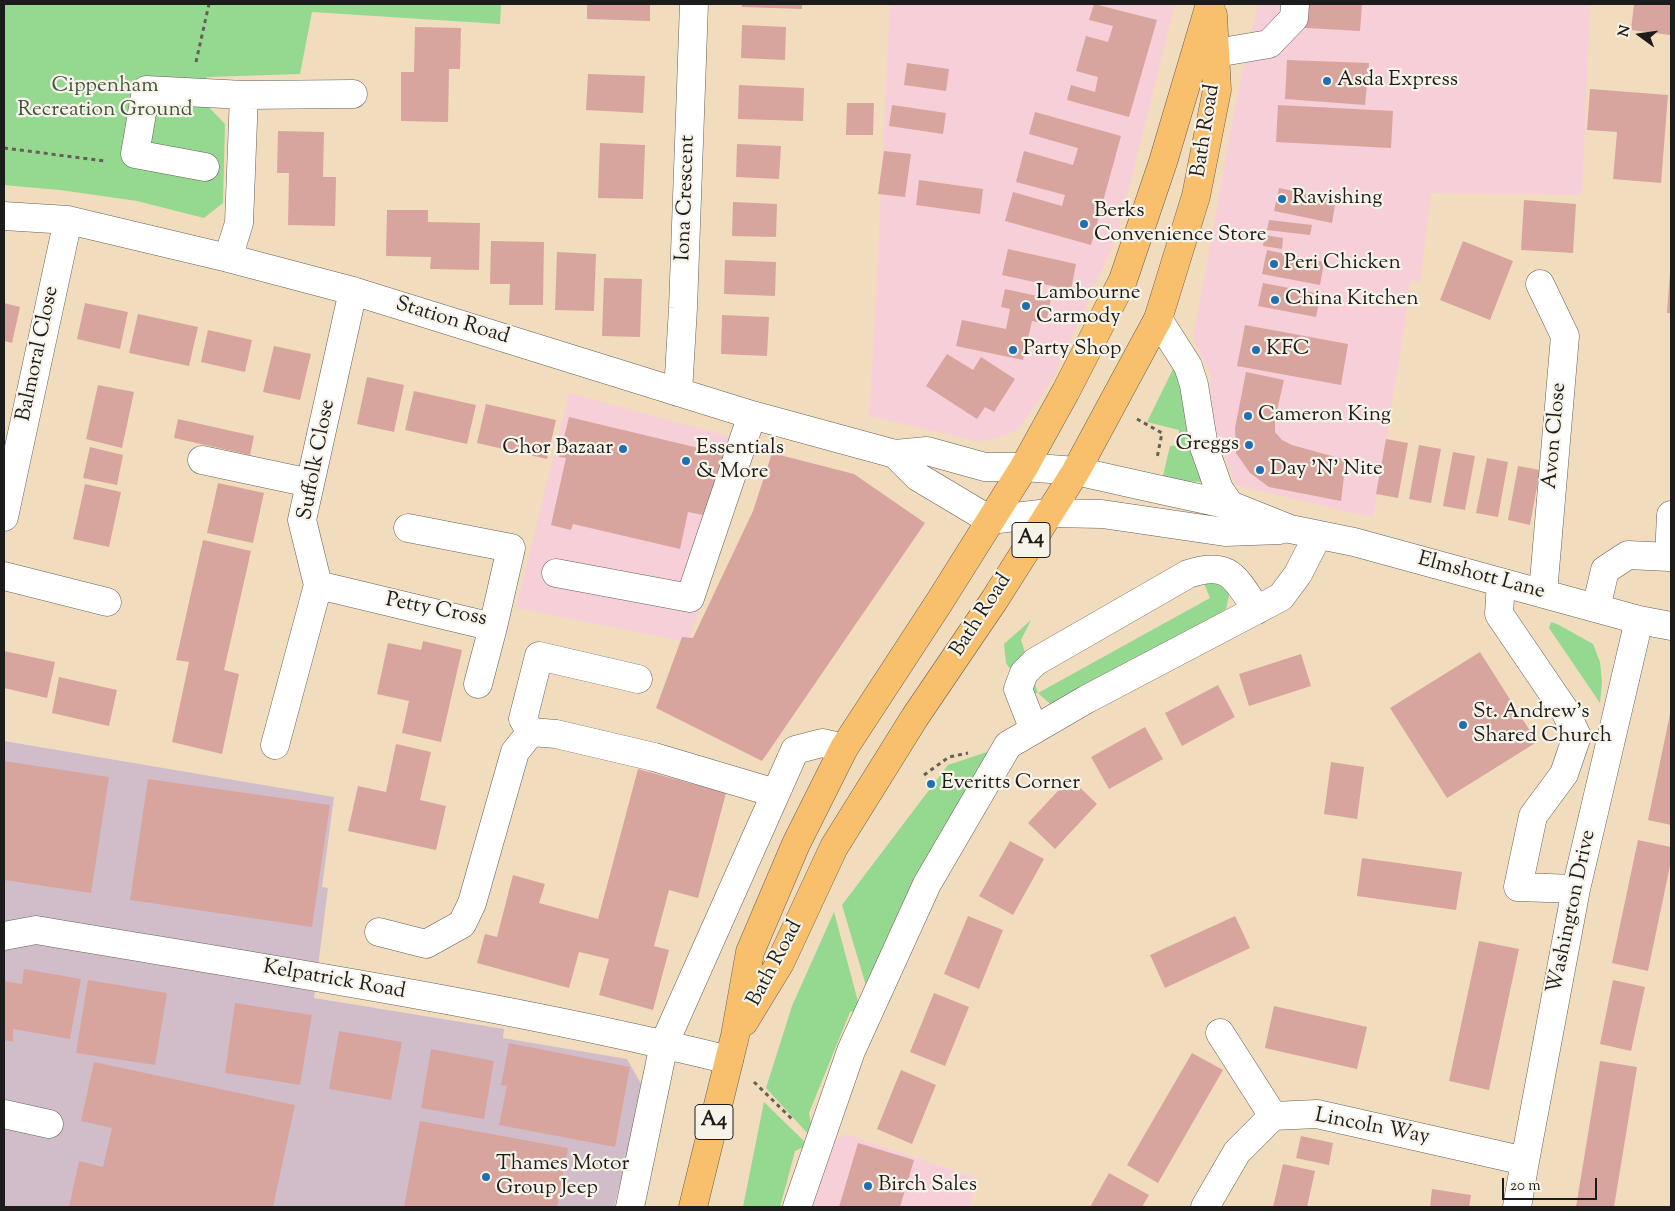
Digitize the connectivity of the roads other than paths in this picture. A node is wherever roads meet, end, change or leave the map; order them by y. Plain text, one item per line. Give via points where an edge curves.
1 (694, 4) edge
2 (1211, 4) edge
3 (1295, 4) edge
4 (1216, 53) junction
5 (244, 94) junction
6 (353, 94) dead end
7 (205, 167) dead end
8 (4, 216) edge
9 (68, 220) junction
10 (228, 258) junction
11 (1540, 284) dead end
12 (354, 291) junction
13 (1158, 319) junction
14 (678, 392) junction
15 (752, 414) junction
16 (895, 454) junction
17 (202, 460) dead end
18 (1024, 467) junction
19 (1076, 471) junction
20 (310, 484) junction
21 (1230, 505) junction
22 (1048, 512) junction
23 (1671, 515) edge
24 (4, 517) edge
25 (990, 520) junction
26 (408, 528) dead end
27 (1290, 529) junction
28 (1318, 535) junction
29 (1670, 557) edge
30 (556, 573) dead end
31 (4, 576) edge
32 (1501, 582) junction
33 (318, 586) junction
34 (1543, 593) junction
35 (107, 602) dead end
36 (1596, 608) junction
37 (1257, 610) junction
38 (1639, 620) junction
39 (1671, 626) edge
40 (493, 627) junction
41 (638, 679) dead end
42 (478, 684) dead end
43 (1034, 730) junction
44 (531, 732) junction
45 (275, 744) dead end
46 (844, 748) junction
47 (775, 793) junction
48 (1576, 889) junction
49 (379, 932) dead end
50 (4, 936) edge
51 (1220, 1034) dead end
52 (664, 1044) junction
53 (732, 1048) junction
54 (4, 1114) edge
55 (1273, 1116) junction
56 (49, 1124) dead end
57 (1524, 1160) junction
58 (630, 1207) edge
59 (693, 1207) edge
60 (797, 1207) edge
61 (1205, 1207) edge
62 (1517, 1207) edge

1 - 14 street, Iona Crescent
2 - 4 main road, Bath Road / A4
2 - 18 main road, Bath Road / A4 via 1123,280
3 - 4 street via 1294,18 1269,44
4 - 13 main road, Bath Road / A4 via 1217,90 1196,196
5 - 6 street
5 - 7 street via 146,90 135,154
5 - 10 street via 239,223
8 - 9 street, Station Road
9 - 10 street, Station Road
9 - 24 street, Balmoral Close
10 - 12 street, Station Road
11 - 34 street, Avon Close via 1565,336
12 - 14 street, Station Road
12 - 20 street, Suffolk Close
13 - 19 main road, Bath Road / A4
13 - 21 street via 1188,366 1204,447 1219,489
14 - 15 street, Station Road
15 - 16 street, Station Road
15 - 30 street via 690,598
16 - 18 street, Station Road via 927,452 985,467
16 - 25 street, Station Road via 918,477
17 - 20 street
18 - 19 street, Station Road
18 - 25 main road, Bath Road / A4
19 - 21 street, Elmshott Lane
19 - 22 main road, Bath Road / A4
20 - 33 street, Suffolk Close via 302,520
21 - 27 street, Elmshott Lane
22 - 25 street
22 - 27 street, Elmshott Lane via 1102,514 1225,532
22 - 53 main road, Bath Road / A4 via 834,848 780,963
23 - 29 street
25 - 46 main road, Bath Road / A4
26 - 40 street, Petty Cross via 511,548
27 - 28 street, Elmshott Lane
28 - 32 street, Elmshott Lane
28 - 37 street via 1298,574 1281,597
29 - 36 street via 1628,555 1605,570
31 - 35 street
32 - 34 street, Elmshott Lane
32 - 48 street via 1499,614 1565,710 1577,736 1564,774 1533,816 1518,887
33 - 40 street, Petty Cross
33 - 45 street, Suffolk Close
34 - 36 street, Elmshott Lane
36 - 38 street, Elmshott Lane
37 - 43 street
37 - 43 street via 1233,576 1219,569 1202,569 1188,574 1035,662 1024,673 1018,689
38 - 39 street, Elmshott Lane
38 - 48 street, Washington Drive
40 - 42 street
41 - 44 street via 539,656 522,719
43 - 60 street via 1008,745 927,884 851,1051
44 - 47 street via 556,734 654,757
44 - 49 street via 515,752 472,904 462,924 426,944
46 - 47 street via 822,744 795,750
46 - 53 main road, Bath Road / A4 via 796,844 750,952
47 - 52 street
48 - 57 street, Washington Drive
50 - 52 street, Kelpatrick Road via 36,930 413,994
51 - 55 street
52 - 53 street, Kelpatrick Road
52 - 58 street
53 - 59 main road, Bath Road / A4
54 - 56 street
55 - 57 street, Lincoln Way via 1317,1114
55 - 61 street via 1237,1152
57 - 62 street, Washington Drive

